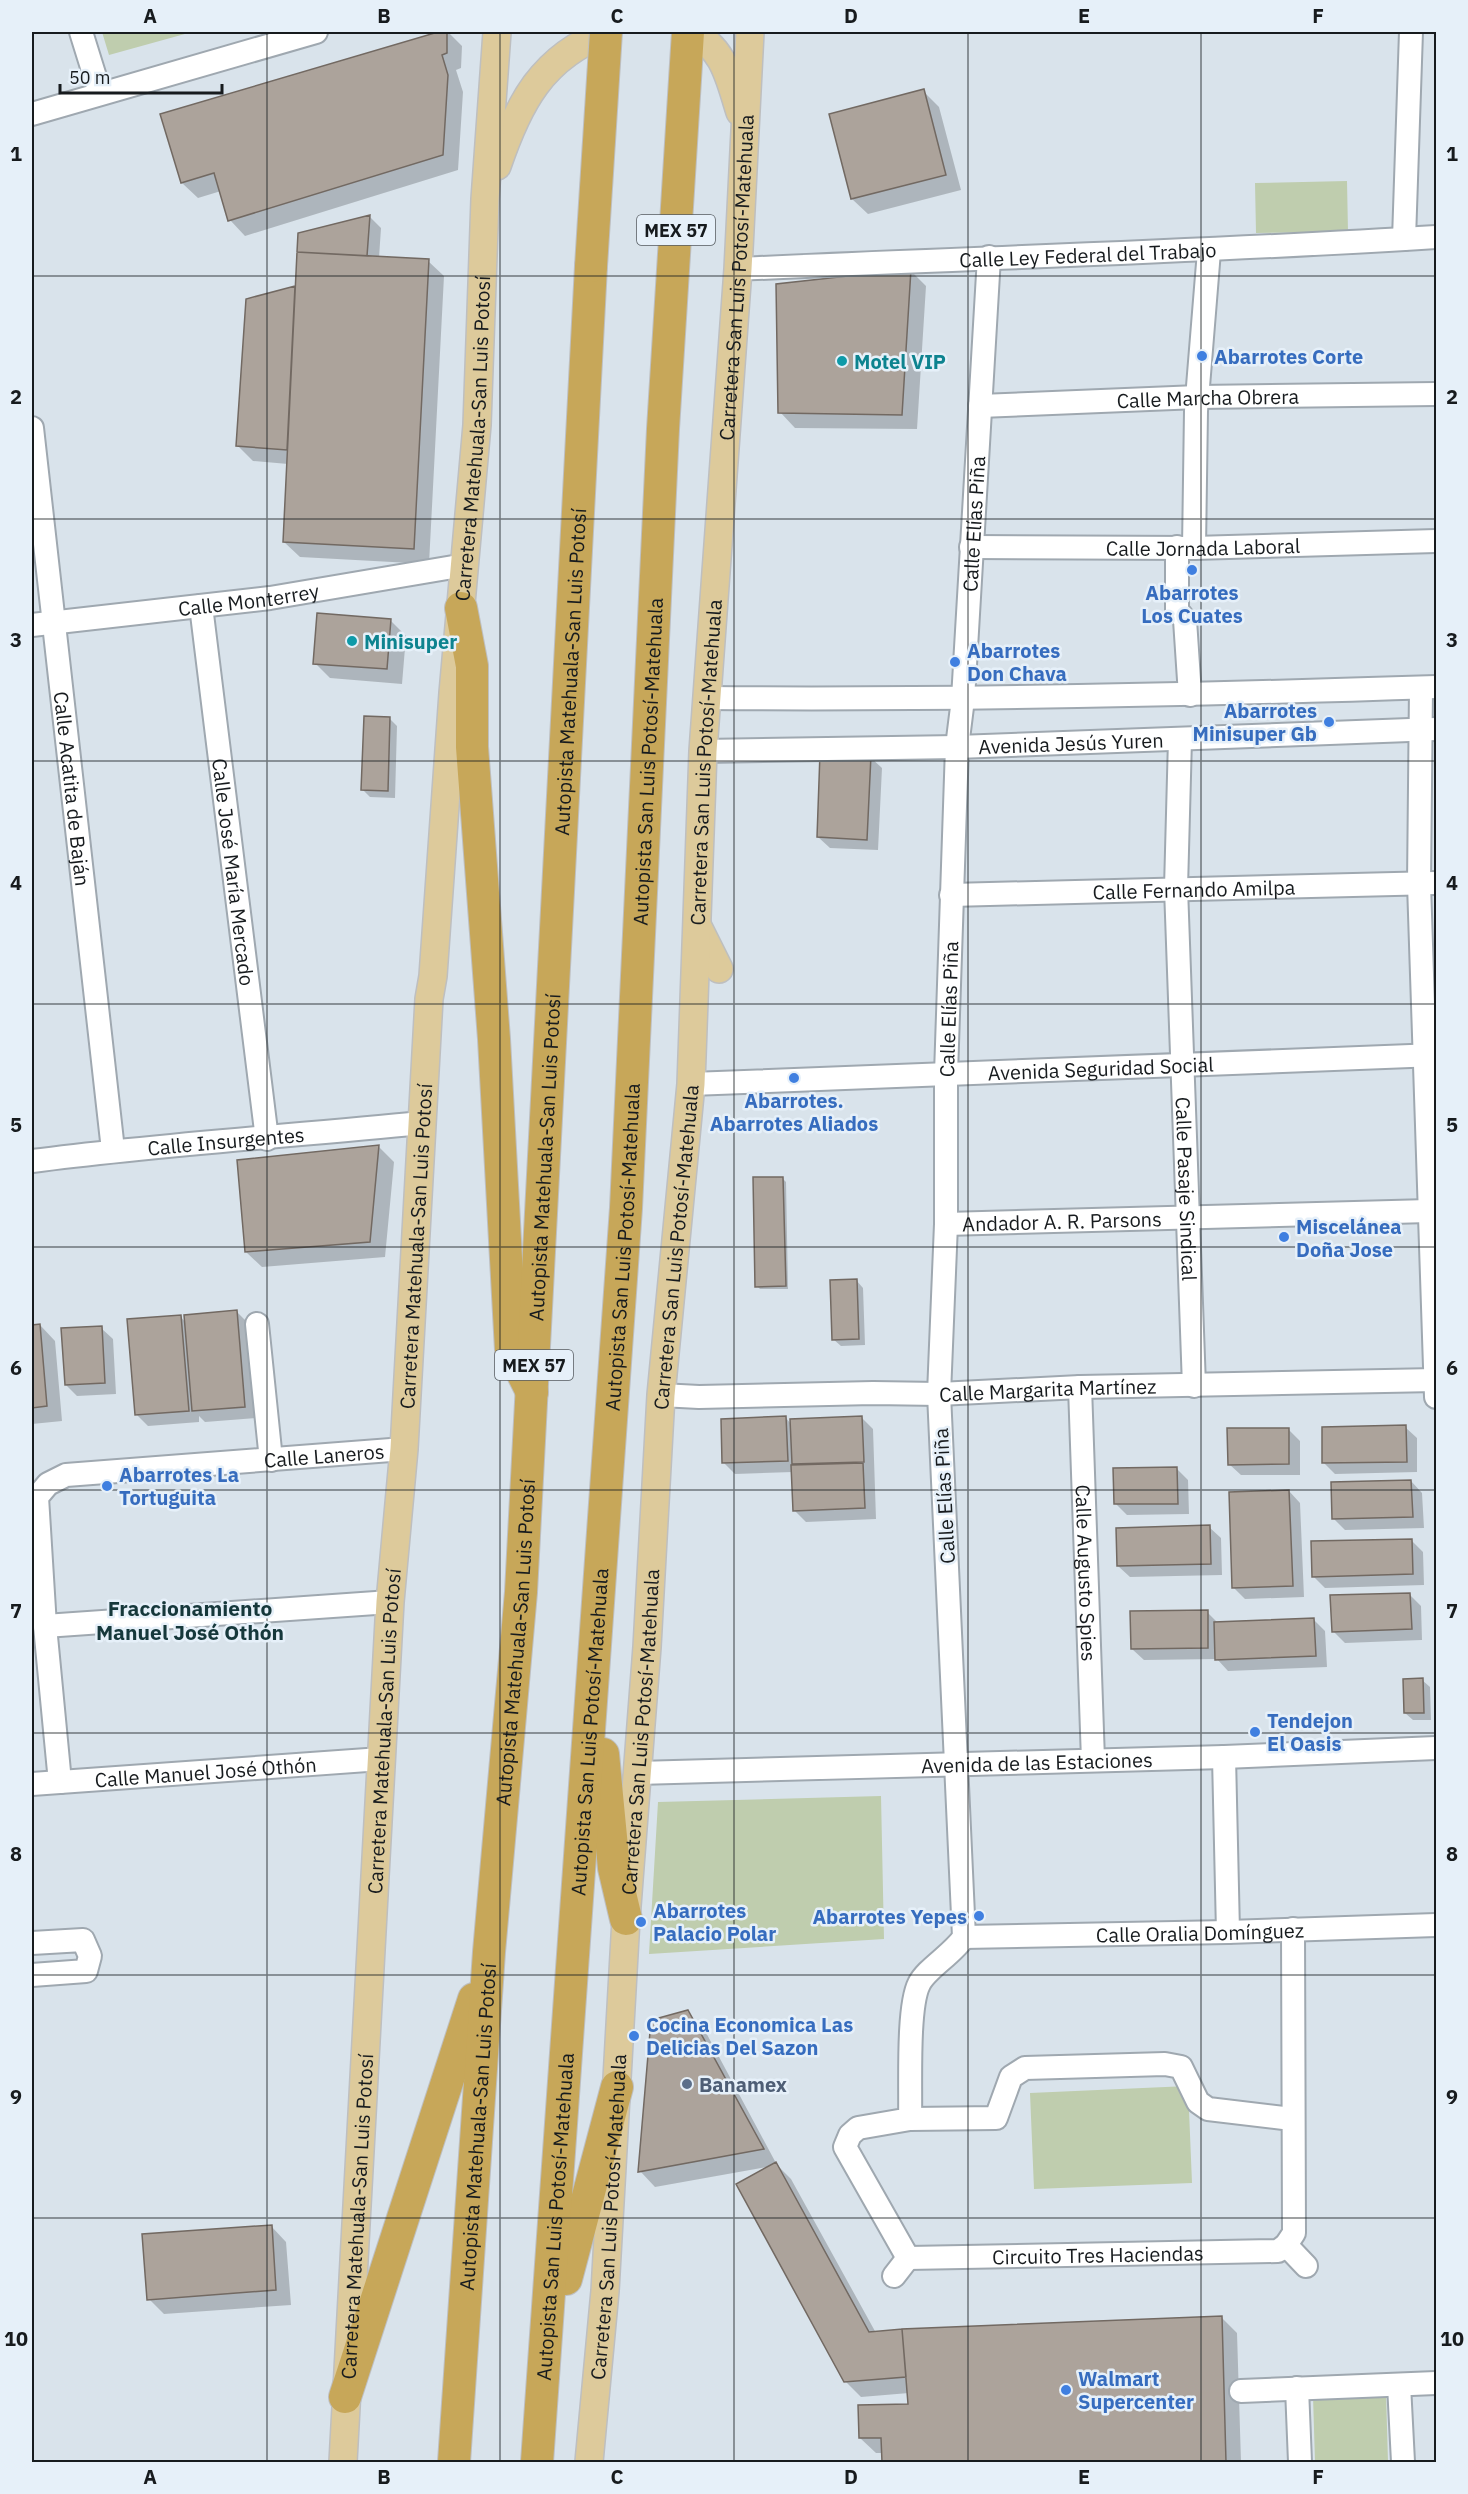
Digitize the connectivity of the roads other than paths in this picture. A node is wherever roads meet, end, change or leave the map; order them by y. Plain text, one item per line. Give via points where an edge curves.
1 (81, 32) edge
2 (316, 32) edge
3 (607, 32) edge
4 (690, 32) edge
5 (750, 32) edge
6 (1411, 32) edge
7 (499, 36) edge
8 (100, 93) junction
9 (32, 114) edge
10 (746, 130) junction
11 (485, 199) junction
12 (1437, 237) edge
13 (1404, 239) junction
14 (1209, 251) junction
15 (989, 257) junction
16 (738, 269) junction
17 (1437, 394) edge
18 (1198, 397) junction
19 (980, 406) junction
20 (32, 428) edge
21 (1437, 541) edge
22 (971, 547) junction
23 (1185, 548) junction
24 (465, 565) junction
25 (201, 606) junction
26 (461, 608) junction
27 (42, 624) edge
28 (1429, 687) edge
29 (1190, 695) junction
30 (708, 698) junction
31 (963, 699) junction
32 (1428, 729) edge
33 (1180, 739) junction
34 (957, 747) junction
35 (703, 751) junction
36 (1428, 884) edge
37 (1176, 888) junction
38 (951, 895) junction
39 (697, 924) junction
40 (719, 969) dead end
41 (1431, 1055) edge
42 (1184, 1066) junction
43 (946, 1074) junction
44 (691, 1084) junction
45 (422, 1123) junction
46 (267, 1139) junction
47 (114, 1150) junction
48 (32, 1161) edge
49 (1429, 1211) junction
50 (1187, 1217) junction
51 (946, 1224) junction
52 (257, 1323) dead end
53 (1436, 1380) edge
54 (1194, 1386) junction
55 (1080, 1387) junction
56 (532, 1393) junction
57 (939, 1394) junction
58 (660, 1395) junction
59 (1437, 1397) edge
60 (404, 1449) junction
61 (271, 1460) junction
62 (390, 1602) junction
63 (45, 1626) junction
64 (594, 1668) junction
65 (1437, 1748) edge
66 (1224, 1757) junction
67 (381, 1759) junction
68 (1093, 1760) junction
69 (956, 1764) junction
70 (638, 1773) junction
71 (60, 1782) junction
72 (32, 1784) edge
73 (626, 1919) junction
74 (1437, 1925) edge
75 (1293, 1929) junction
76 (1228, 1932) junction
77 (964, 1937) junction
78 (32, 1943) edge
79 (489, 1952) junction
80 (32, 1975) edge
81 (617, 2087) junction
82 (910, 2119) junction
83 (1292, 2119) junction
84 (1286, 2245) junction
85 (908, 2258) junction
86 (1306, 2266) dead end
87 (894, 2276) dead end
88 (547, 2349) junction
89 (1437, 2383) edge
90 (1399, 2385) junction
91 (1297, 2388) junction
92 (1241, 2391) dead end
93 (345, 2397) junction
94 (343, 2463) edge
95 (454, 2463) edge
96 (537, 2463) edge
97 (589, 2463) edge
98 (1300, 2463) edge
99 (1403, 2463) edge

1 - 8 street
2 - 8 street
3 - 11 main road via 555,63 536,82 519,108
3 - 56 highway, Autopista Matehuala-San Luis Potosí / MEX 57, bridge via 591,267
4 - 10 main road via 707,40 725,64
4 - 64 highway, Autopista San Luis Potosí-Matehuala / MEX 57 via 663,429 626,1208
5 - 10 main road, Carretera San Luis Potosí-Matehuala
6 - 13 street
7 - 11 main road, Carretera Matehuala-San Luis Potosí
8 - 9 street
10 - 16 main road, Carretera San Luis Potosí-Matehuala
11 - 24 main road, Carretera Matehuala-San Luis Potosí via 477,425
12 - 13 street, Calle Ley Federal del Trabajo
13 - 14 street, Calle Ley Federal del Trabajo
14 - 15 street, Calle Ley Federal del Trabajo
14 - 18 street
15 - 16 street, Calle Ley Federal del Trabajo
15 - 19 street, Calle Elías Piña
16 - 30 main road, Carretera San Luis Potosí-Matehuala
17 - 18 street, Calle Marcha Obrera
18 - 19 street, Calle Marcha Obrera
18 - 23 street
19 - 22 street, Calle Elías Piña
20 - 27 street, Calle Acatita de Baján
21 - 23 street, Calle Jornada Laboral
22 - 23 street, Calle Jornada Laboral
22 - 31 street, Calle Elías Piña
23 - 29 street via 1177,610 1185,620
24 - 25 street, Calle Monterrey
24 - 26 main road, Carretera Matehuala-San Luis Potosí
25 - 27 street, Calle Monterrey
25 - 46 street, Calle José María Mercado
26 - 45 main road, Carretera Matehuala-San Luis Potosí
26 - 56 highway via 472,666 472,747 494,1039 511,1350
27 - 47 street, Calle Acatita de Baján
28 - 29 street
28 - 32 street
29 - 31 street
30 - 31 street
30 - 35 main road, Carretera San Luis Potosí-Matehuala
31 - 34 street, Calle Elías Piña
32 - 33 street, Avenida Jesús Yuren
32 - 36 street
33 - 34 street, Avenida Jesús Yuren
33 - 37 street, Calle Pasaje Sindical
34 - 35 street, Avenida Jesús Yuren
34 - 38 street, Calle Elías Piña
35 - 39 main road, Carretera San Luis Potosí-Matehuala
36 - 37 street, Calle Fernando Amilpa
36 - 41 street
37 - 38 street, Calle Fernando Amilpa
37 - 42 street, Calle Pasaje Sindical
38 - 43 street, Calle Elías Piña
39 - 40 main road
39 - 44 main road, Carretera San Luis Potosí-Matehuala
41 - 42 street, Avenida Seguridad Social
41 - 49 street
42 - 43 street, Avenida Seguridad Social
42 - 50 street, Calle Pasaje Sindical
43 - 44 street, Avenida Seguridad Social
43 - 51 street, Calle Elías Piña
44 - 58 main road, Carretera San Luis Potosí-Matehuala
45 - 46 street, Calle Insurgentes
45 - 60 main road, Carretera Matehuala-San Luis Potosí
46 - 47 street, Calle Insurgentes
47 - 48 street, Calle Insurgentes
49 - 50 street, Andador A. R. Parsons
49 - 53 street
50 - 51 street, Andador A. R. Parsons
50 - 54 street, Calle Pasaje Sindical
51 - 57 street, Calle Elías Piña
52 - 61 street
53 - 54 street, Calle Margarita Martínez
53 - 59 street
54 - 55 street, Calle Margarita Martínez
55 - 57 street, Calle Margarita Martínez
55 - 68 street, Calle Augusto Spies
56 - 79 highway, Autopista Matehuala-San Luis Potosí / MEX 57 via 521,1592
57 - 58 street, Calle Margarita Martínez
57 - 69 street, Calle Elías Piña
58 - 70 main road, Carretera San Luis Potosí-Matehuala
60 - 61 street, Calle Laneros
60 - 62 main road, Carretera Matehuala-San Luis Potosí
61 - 63 street, Calle Laneros via 66,1476 48,1484 37,1497
62 - 63 street
62 - 67 main road, Carretera Matehuala-San Luis Potosí
63 - 71 street
64 - 73 highway via 614,1868
64 - 88 highway, Autopista San Luis Potosí-Matehuala / MEX 57
65 - 66 street, Avenida de las Estaciones
66 - 68 street, Avenida de las Estaciones
66 - 76 street
67 - 71 street, Calle Manuel José Othón
67 - 93 main road, Carretera Matehuala-San Luis Potosí
68 - 69 street, Avenida de las Estaciones
69 - 70 street, Avenida de las Estaciones
69 - 77 street
70 - 73 main road, Carretera San Luis Potosí-Matehuala
71 - 72 street, Calle Manuel José Othón
73 - 81 main road, Carretera San Luis Potosí-Matehuala
74 - 75 street, Calle Oralia Domínguez
75 - 76 street, Calle Oralia Domínguez
75 - 83 street
76 - 77 street, Calle Oralia Domínguez
77 - 82 street via 919,1982 913,2003
78 - 80 street via 83,1940 90,1956 86,1971
79 - 93 highway
79 - 95 highway, Autopista Matehuala-San Luis Potosí / MEX 57
81 - 88 highway
81 - 97 main road, Carretera San Luis Potosí-Matehuala via 605,2291
82 - 83 street via 996,2118 1011,2077 1026,2068 1165,2064 1181,2067 1198,2102 1208,2109
82 - 85 street via 858,2128 845,2147
83 - 84 street via 1294,2233
84 - 85 street, Circuito Tres Haciendas via 1278,2251
84 - 86 street
85 - 87 street
88 - 96 highway, Autopista San Luis Potosí-Matehuala / MEX 57
89 - 90 street
90 - 91 street
90 - 99 street
91 - 92 street
91 - 98 street
93 - 94 main road, Carretera Matehuala-San Luis Potosí

